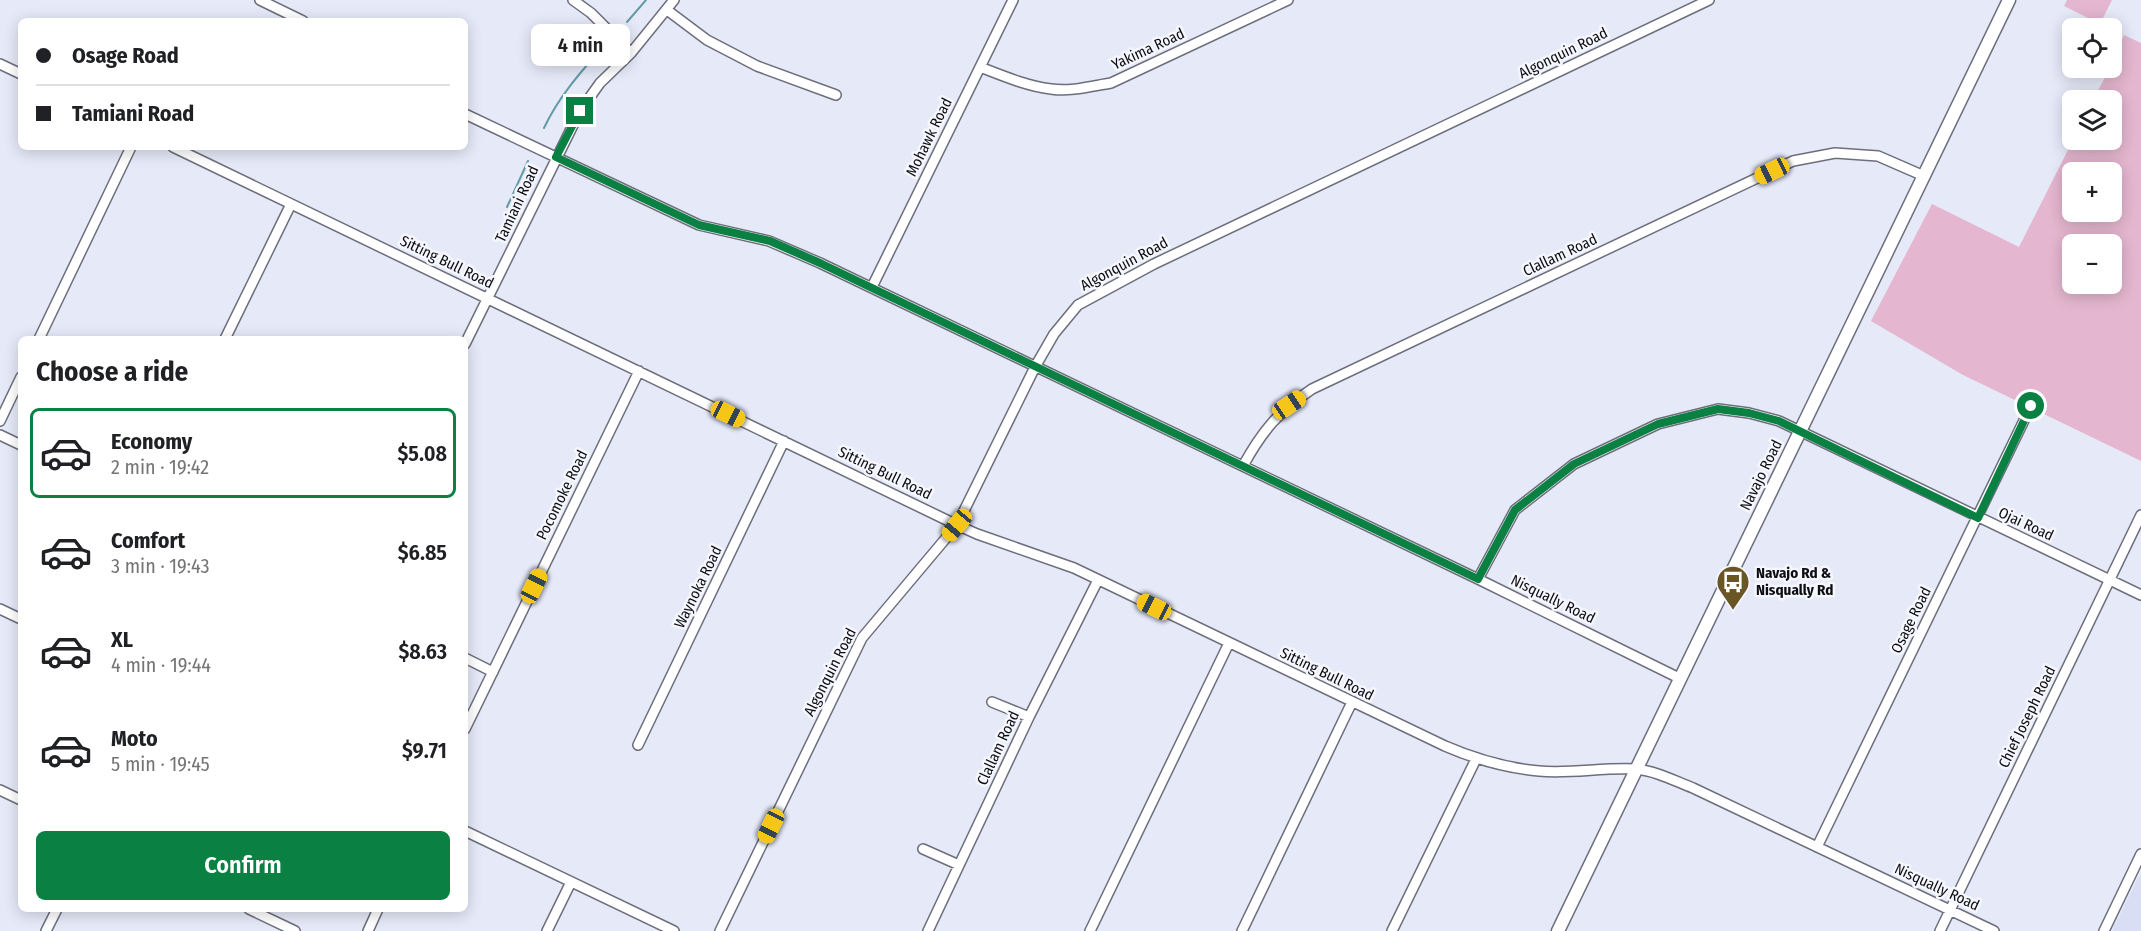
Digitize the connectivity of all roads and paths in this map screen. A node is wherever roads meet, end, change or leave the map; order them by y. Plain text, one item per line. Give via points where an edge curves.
1 (573, 0) edge
2 (674, 0) edge
3 (1013, 0) edge
4 (1288, 0) edge
5 (1709, 0) edge
6 (2008, 0) edge
7 (263, 1) edge
8 (667, 10) junction
9 (297, 18) edge
10 (631, 53) junction
11 (0, 64) edge
12 (980, 67) junction
13 (18, 73) edge
14 (836, 95) dead end
15 (468, 115) edge
16 (130, 150) edge
17 (179, 150) edge
18 (556, 157) junction
19 (1924, 176) junction
20 (291, 204) junction
21 (872, 287) junction
22 (488, 299) junction
23 (40, 336) edge
24 (226, 336) edge
25 (468, 338) edge
26 (1035, 367) junction
27 (639, 371) junction
28 (18, 383) edge
29 (2031, 406) dead end
30 (0, 421) edge
31 (1800, 432) junction
32 (0, 435) edge
33 (784, 441) junction
34 (18, 444) edge
35 (1243, 466) junction
36 (2141, 515) edge
37 (1978, 518) junction
38 (957, 525) junction
39 (1478, 579) junction
40 (1098, 580) junction
41 (2109, 580) junction
42 (2141, 595) edge
43 (0, 609) edge
44 (18, 618) edge
45 (1229, 643) junction
46 (468, 660) edge
47 (493, 672) junction
48 (1679, 678) junction
49 (992, 702) dead end
50 (1352, 702) junction
51 (1029, 717) junction
52 (468, 723) edge
53 (638, 745) dead end
54 (1476, 759) junction
55 (1636, 769) junction
56 (0, 790) edge
57 (18, 799) edge
58 (468, 832) edge
59 (1817, 847) junction
60 (922, 849) dead end
61 (2141, 854) edge
62 (959, 865) junction
63 (571, 882) junction
64 (1950, 910) junction
65 (56, 912) edge
66 (255, 912) edge
67 (377, 912) edge
68 (46, 931) edge
69 (295, 931) edge
70 (368, 931) edge
71 (547, 931) edge
72 (674, 931) edge
73 (720, 931) edge
74 (928, 931) edge
75 (1090, 931) edge
76 (1242, 931) edge
77 (1392, 931) edge
78 (1558, 931) edge
79 (1940, 931) edge
80 (1994, 931) edge
81 (2104, 931) edge

1 - 10 street
2 - 8 street, Tamiani Road
3 - 12 street, Mohawk Road
4 - 12 street, Yakima Road via 1111,83 1053,90
5 - 26 street, Algonquin Road via 1154,264 1078,305 1054,334
6 - 19 main road, Navajo Road
7 - 9 street
8 - 10 street, Tamiani Road
8 - 14 street via 707,40 757,66
10 - 18 street, Tamiani Road via 600,83
11 - 13 street
12 - 21 street, Mohawk Road
15 - 18 street, Nisqually Road
16 - 23 street
17 - 20 street, Sitting Bull Road
18 - 21 street, Nisqually Road via 699,225 770,241
18 - 22 street, Tamiani Road
19 - 31 main road, Navajo Road
19 - 35 street, Clallam Road via 1878,156 1834,153 1793,161 1312,389 1270,424
20 - 22 street, Sitting Bull Road
20 - 24 street
21 - 26 street, Nisqually Road
22 - 25 street, Tamiani Road
22 - 27 street, Sitting Bull Road
26 - 35 street, Nisqually Road
26 - 38 street, Algonquin Road
27 - 33 street, Sitting Bull Road
27 - 47 street, Pocomoke Road
28 - 30 street
29 - 37 street, Osage Road
31 - 37 street, Ojai Road
31 - 39 street, Ojai Road via 1769,418 1718,409 1658,424 1574,464 1515,510
31 - 48 main road, Navajo Road
32 - 34 street
33 - 38 street, Sitting Bull Road
33 - 53 street, Waynoka Road
35 - 39 street, Nisqually Road
36 - 41 street, Chief Joseph Road
37 - 41 street, Ojai Road
37 - 59 street, Osage Road
38 - 40 street, Sitting Bull Road
38 - 73 street, Algonquin Road via 862,638
39 - 48 street, Nisqually Road
40 - 45 street, Sitting Bull Road
40 - 51 street, Clallam Road
41 - 42 street, Ojai Road
41 - 64 street, Chief Joseph Road
43 - 44 street
45 - 50 street, Sitting Bull Road
45 - 75 street
46 - 47 street
47 - 52 street, Pocomoke Road
48 - 55 main road, Navajo Road
49 - 51 street
50 - 54 street, Sitting Bull Road
50 - 76 street
51 - 62 street, Clallam Road
54 - 55 street, Sitting Bull Road via 1547,771
54 - 77 street
55 - 59 street, Nisqually Road via 1694,788
55 - 78 main road, Navajo Road
56 - 57 street
58 - 63 street
59 - 64 street, Nisqually Road
60 - 62 street
61 - 81 street
62 - 74 street, Clallam Road
63 - 71 street
63 - 72 street
64 - 79 street, Chief Joseph Road
64 - 80 street, Nisqually Road
65 - 68 street
66 - 69 street
67 - 70 street

